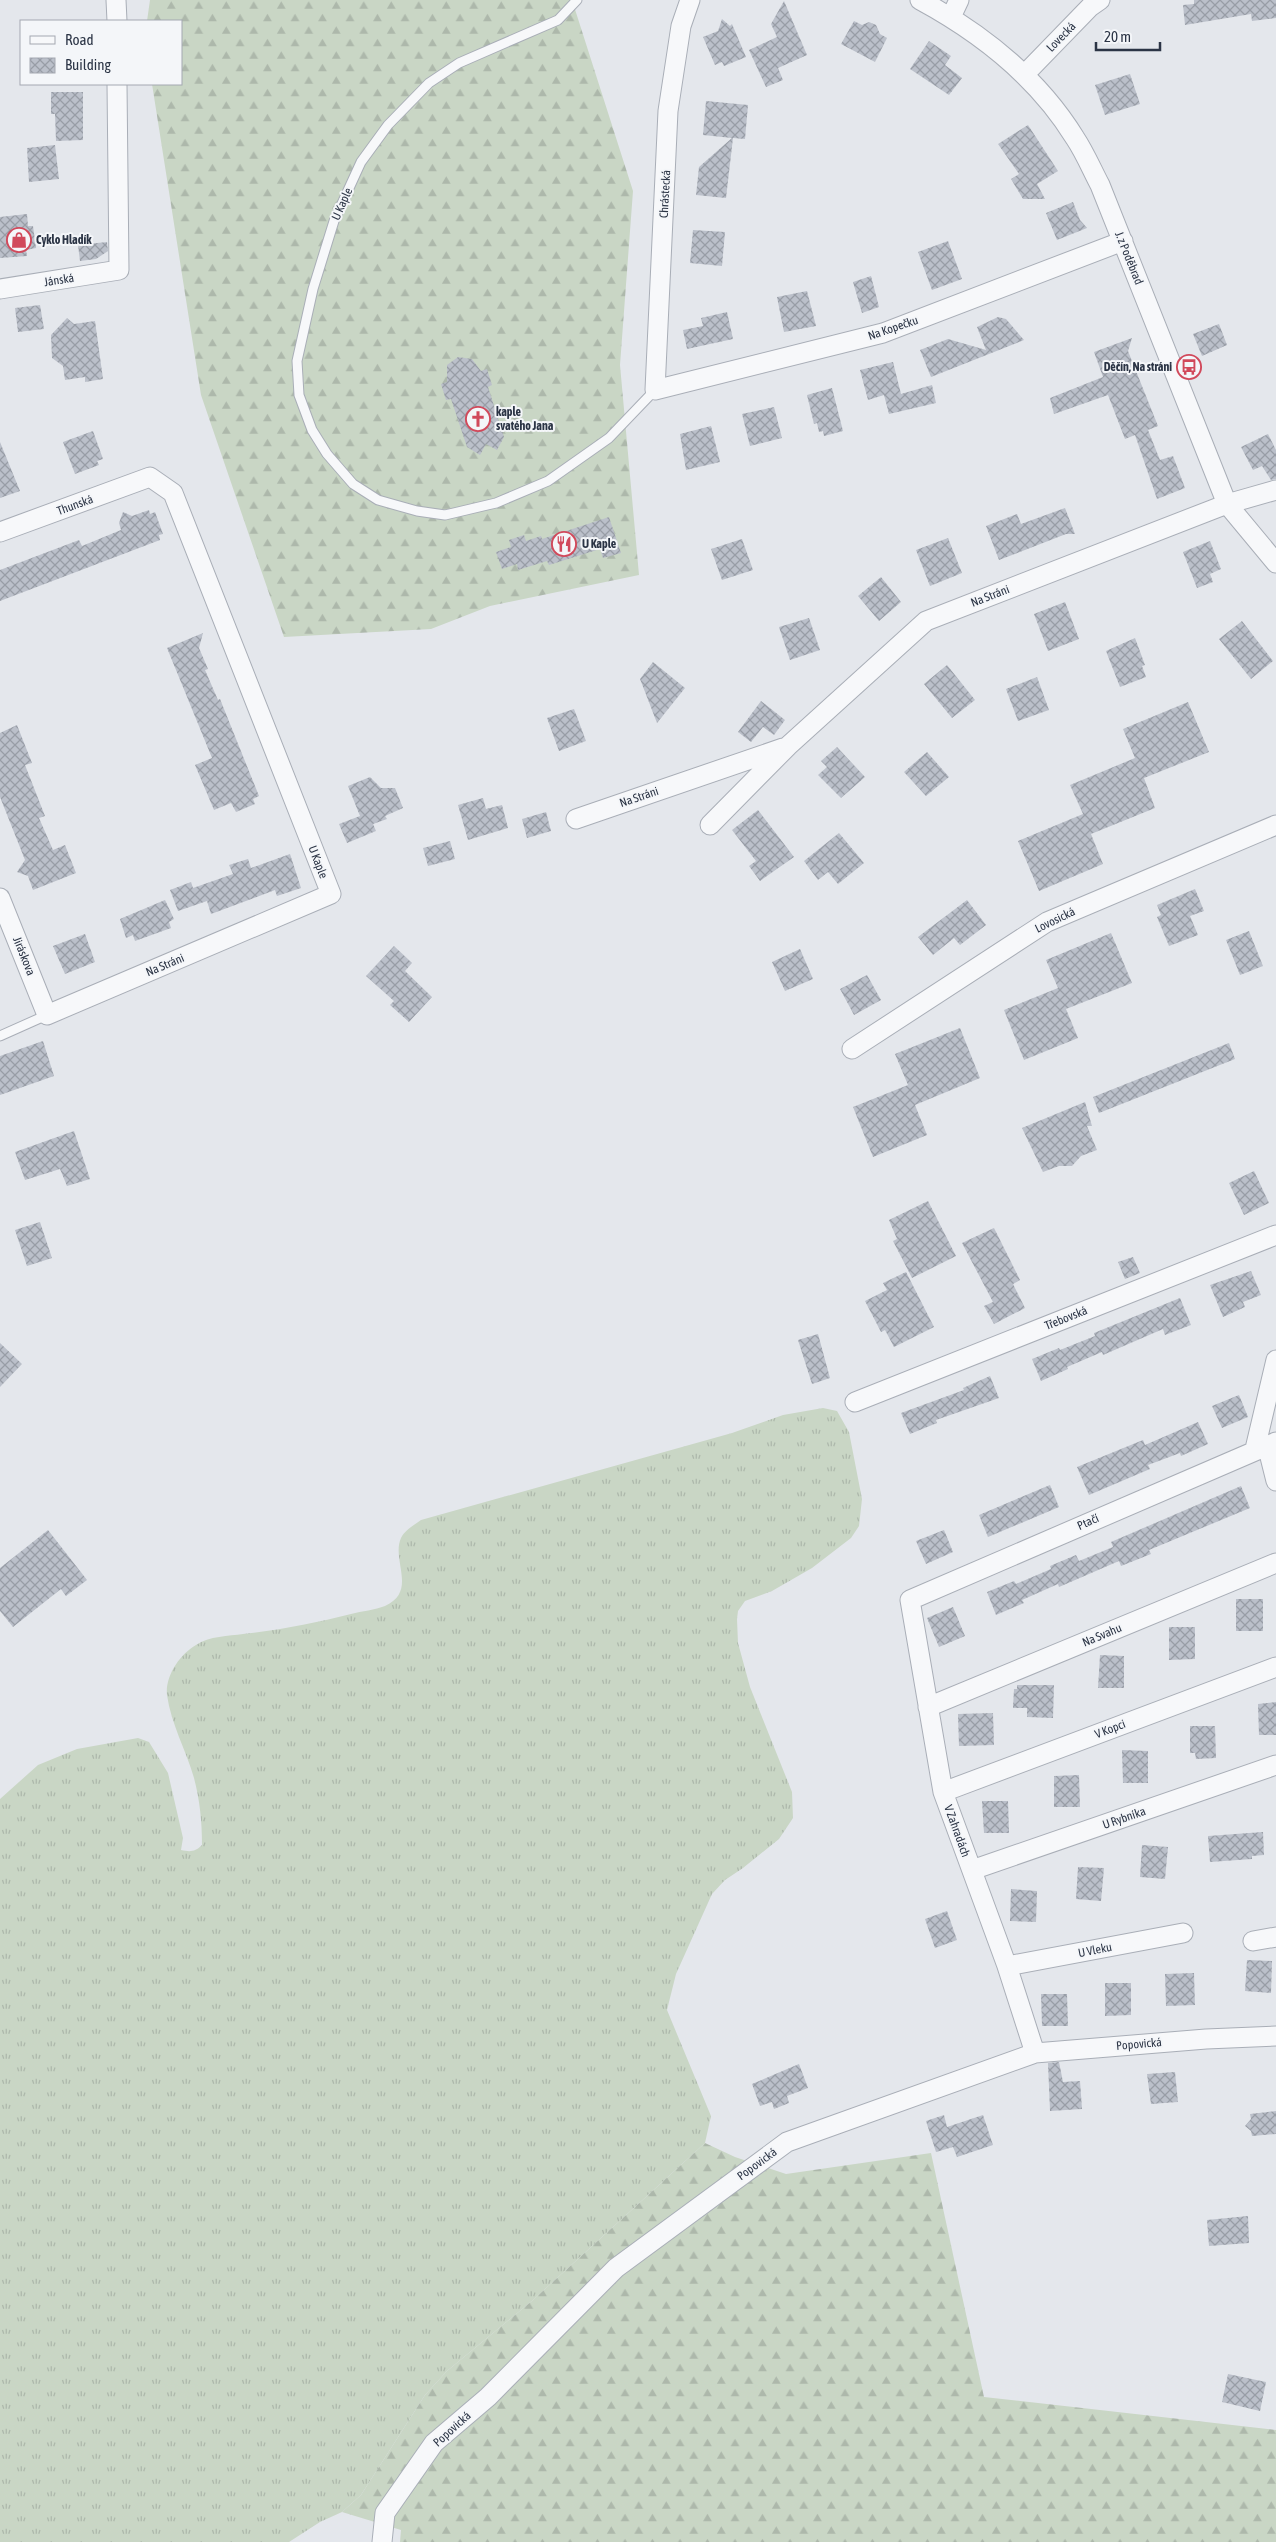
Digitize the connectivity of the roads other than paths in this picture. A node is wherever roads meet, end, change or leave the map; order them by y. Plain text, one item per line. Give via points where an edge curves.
1 (116, 0) edge
2 (577, 0) edge
3 (690, 0) edge
4 (920, 0) edge
5 (959, 0) edge
6 (1100, 0) edge
7 (951, 17) junction
8 (117, 20) edge
9 (1024, 75) junction
10 (117, 85) edge
11 (1123, 242) junction
12 (0, 289) edge
13 (655, 390) junction
14 (150, 477) joint
15 (1276, 490) edge
16 (1227, 504) junction
17 (0, 532) edge
18 (1276, 563) edge
19 (788, 746) junction
20 (576, 819) dead end
21 (710, 825) dead end
22 (1276, 825) edge
23 (331, 894) joint
24 (0, 898) edge
25 (47, 1015) junction
26 (0, 1036) edge
27 (852, 1049) dead end
28 (1276, 1234) edge
29 (1276, 1360) edge
30 (855, 1402) dead end
31 (1266, 1445) edge
32 (1276, 1481) edge
33 (1276, 1563) edge
34 (910, 1600) joint
35 (1276, 1667) edge
36 (928, 1707) junction
37 (1276, 1766) edge
38 (943, 1792) junction
39 (972, 1870) junction
40 (1183, 1934) dead end
41 (1276, 1937) edge
42 (1253, 1941) dead end
43 (1007, 1966) junction
44 (1276, 2036) edge
45 (1035, 2053) junction
46 (382, 2542) edge

1 - 8 street
2 - 13 lane, U Kaple via 558,20 459,63 429,83 388,125 366,155 334,221 313,289 297,361 299,394 312,430 327,454 353,484 378,500 445,515 496,503 548,481 609,438
3 - 13 street, Chrástecká via 681,26 668,111
4 - 7 street, J. z Poděbrad
5 - 7 street
6 - 9 street, Lovecká
7 - 9 street, J. z Poděbrad via 988,43
9 - 11 street, J. z Poděbrad via 1076,138 1100,185
10 - 12 street, Jánská via 119,270
11 - 13 street, Na Kopečku via 883,333
11 - 16 street, J. z Poděbrad
14 - 17 street, Thunská
14 - 23 street, U Kaple via 172,493
15 - 16 street, Na Stráni
16 - 18 street, J. z Poděbrad
16 - 19 street, Na Stráni via 926,621
19 - 20 street, Na Stráni
19 - 21 street, Na Stráni
22 - 27 street, Lovosická via 1047,922
23 - 25 street, Na Stráni
24 - 25 street, Jiráskova
25 - 26 lane, Na Stráni
28 - 30 street, Třebovská
29 - 31 street
31 - 32 street
31 - 34 street, Ptačí
33 - 36 street, Na Svahu
34 - 36 street, V Zahradách
35 - 38 street, V Kopci
36 - 38 street, V Zahradách
37 - 39 street, U Rybníka
38 - 39 street, V Zahradách
39 - 43 street, V Zahradách
40 - 43 street, U Vleku
41 - 42 street
43 - 45 street, V Zahradách
44 - 45 street, Popovická
45 - 46 street, Popovická via 787,2142 616,2268 488,2397 434,2443 385,2513

